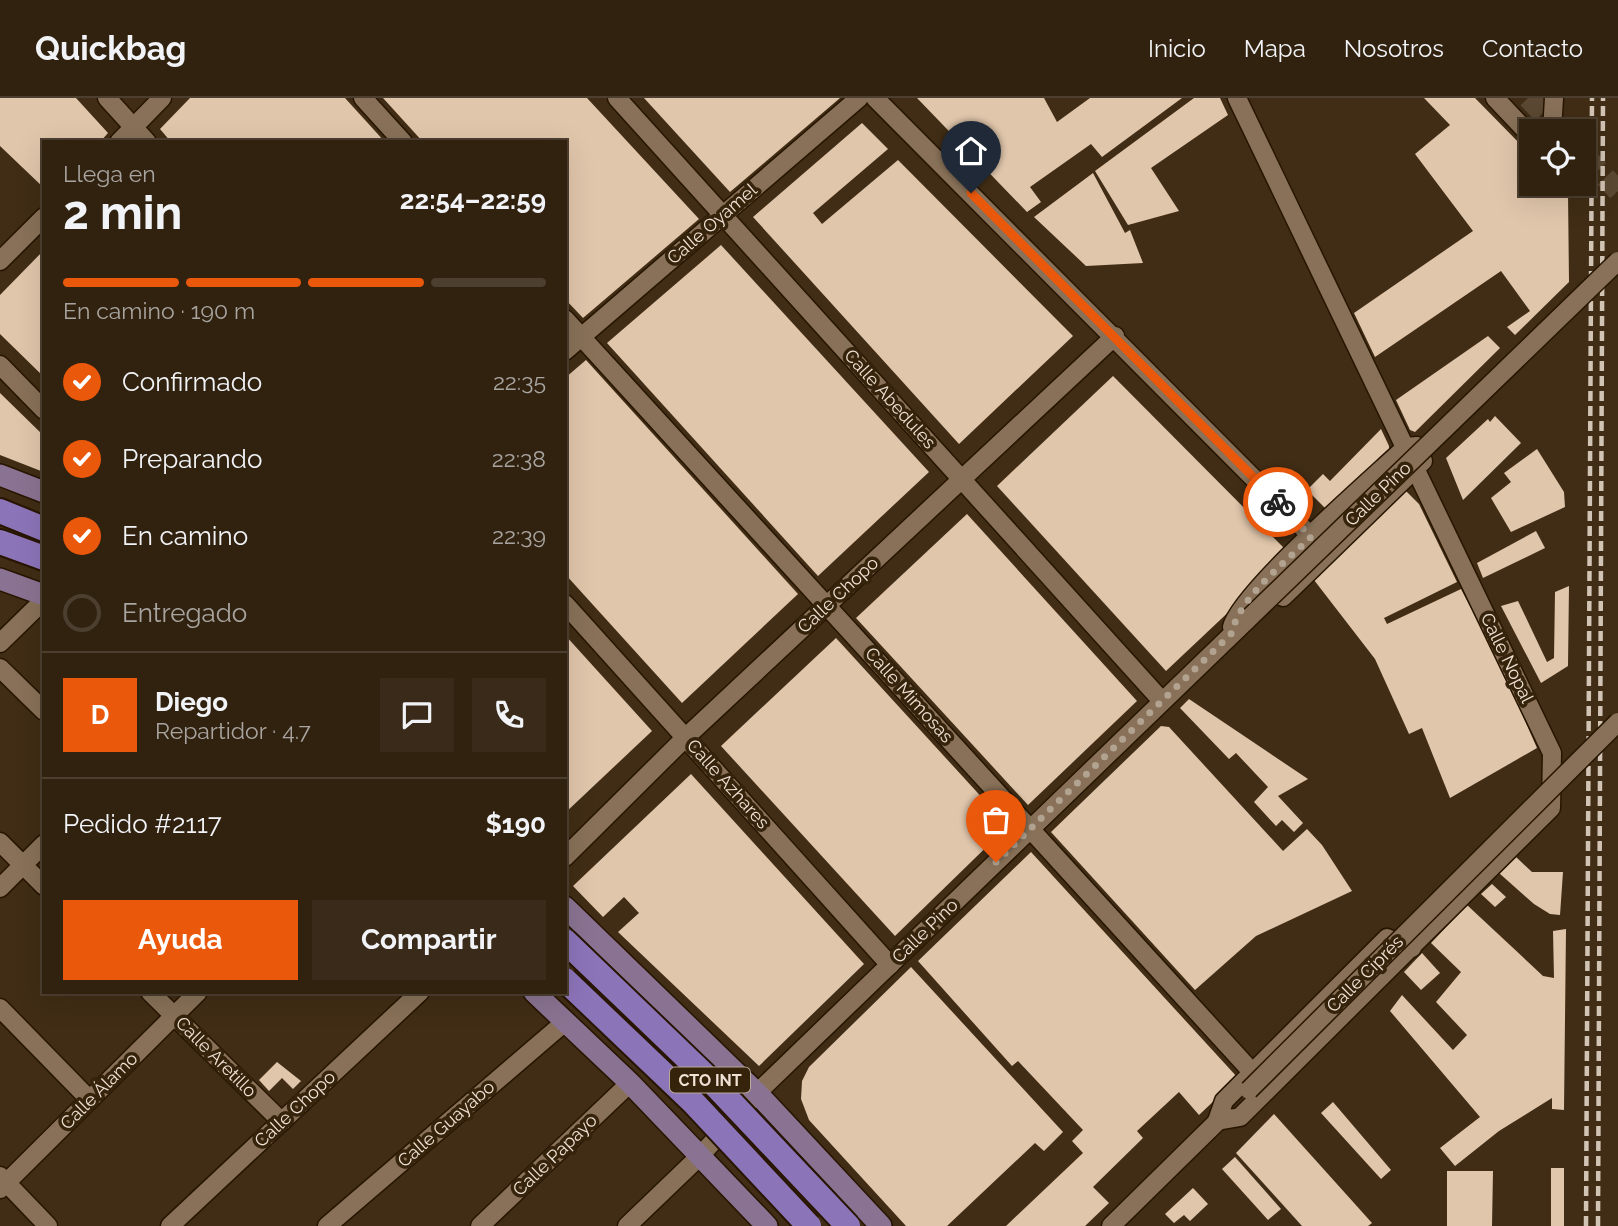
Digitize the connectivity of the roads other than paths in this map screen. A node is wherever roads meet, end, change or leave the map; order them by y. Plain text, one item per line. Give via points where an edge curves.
1 (107, 98) edge
2 (162, 98) edge
3 (363, 98) edge
4 (617, 98) edge
5 (859, 98) edge
6 (875, 98) edge
7 (1237, 98) edge
8 (1495, 98) edge
9 (1554, 98) edge
10 (1553, 119) edge
11 (1519, 123) edge
12 (134, 127) junction
13 (122, 140) edge
14 (145, 140) edge
15 (401, 140) edge
16 (724, 214) junction
17 (42, 219) edge
18 (0, 261) edge
19 (1618, 261) edge
20 (567, 321) edge
21 (1562, 324) dead end
22 (1115, 336) junction
23 (582, 337) junction
24 (567, 349) edge
25 (0, 365) edge
26 (42, 408) edge
27 (1434, 446) junction
28 (1406, 447) junction
29 (1417, 471) junction
30 (0, 475) edge
31 (963, 480) junction
32 (42, 491) edge
33 (0, 511) edge
34 (42, 527) edge
35 (1311, 537) junction
36 (0, 541) edge
37 (42, 557) edge
38 (0, 579) edge
39 (42, 597) edge
40 (42, 600) edge
41 (827, 604) junction
42 (567, 606) edge
43 (1231, 634) junction
44 (0, 643) edge
45 (0, 667) edge
46 (1162, 701) junction
47 (42, 709) edge
48 (1618, 722) edge
49 (686, 737) junction
50 (1031, 828) junction
51 (0, 842) edge
52 (42, 846) edge
53 (567, 855) edge
54 (22, 864) junction
55 (42, 884) edge
56 (0, 888) edge
57 (567, 909) edge
58 (567, 943) edge
59 (1412, 948) junction
60 (617, 957) junction
61 (890, 965) junction
62 (567, 983) edge
63 (152, 994) edge
64 (196, 994) edge
65 (418, 994) edge
66 (536, 994) edge
67 (0, 1008) edge
68 (174, 1016) junction
69 (565, 1022) junction
70 (1250, 1081) junction
71 (630, 1083) junction
72 (757, 1093) junction
73 (90, 1100) junction
74 (1217, 1121) junction
75 (282, 1122) junction
76 (701, 1155) junction
77 (836, 1178) junction
78 (2, 1182) edge
79 (629, 1225) edge
80 (48, 1226) edge
81 (170, 1226) edge
82 (327, 1226) edge
83 (481, 1226) edge
84 (767, 1226) edge
85 (777, 1226) edge
86 (810, 1226) edge
87 (848, 1226) edge
88 (881, 1226) edge
89 (1111, 1226) edge

1 - 12 street
2 - 12 street
3 - 15 street
4 - 16 street, Calle Abedules
5 - 16 street, Calle Oyamel
6 - 22 street
7 - 28 street, Calle Nopal
8 - 11 street
9 - 10 street
12 - 13 street
12 - 14 street
16 - 23 street, Calle Oyamel
16 - 31 street, Calle Abedules
17 - 18 street
19 - 43 street, Calle Pino, bridge
20 - 23 street, Calle Mimosas
21 - 27 street
22 - 31 street, Calle Chopo
22 - 35 street
23 - 24 street, Calle Oyamel
23 - 41 street, Calle Mimosas
25 - 26 street
27 - 28 street
27 - 29 street
28 - 29 street, Calle Nopal
28 - 35 street
29 - 43 street via 1244,633
29 - 59 street, Calle Nopal via 1552,753 1551,808
30 - 32 main road
31 - 41 street, Calle Chopo
31 - 46 street, Calle Abedules
33 - 34 highway
35 - 43 street via 1257,590 1234,620
36 - 37 highway
38 - 39 main road
40 - 44 street
41 - 49 street, Calle Chopo
41 - 50 street, Calle Mimosas
42 - 49 street, Calle Azhares
43 - 46 street, Calle Pino
45 - 47 street
46 - 50 street, Calle Pino
48 - 70 street, Calle Ciprés, bridge
49 - 53 street, Calle Chopo
49 - 61 street, Calle Azhares
50 - 61 street, Calle Pino
50 - 70 street, Calle Mimosas
51 - 54 street
52 - 54 street
54 - 55 street
54 - 56 street
57 - 60 main road, CTO INT
58 - 87 highway, CTO INT, bridge via 714,1084
59 - 70 street via 1387,938
59 - 74 street, Calle Nopal via 1240,1117
60 - 69 main road via 617,970 600,998
60 - 72 main road, CTO INT
61 - 72 street, Calle Pino
62 - 86 highway, CTO INT, bridge via 693,1102
63 - 68 street, Calle Aretillo
64 - 68 street, Calle Álamo
65 - 75 street, Calle Chopo
66 - 69 main road, CTO INT
67 - 73 street
68 - 73 street, Calle Álamo
68 - 75 street, Calle Aretillo
69 - 71 main road, CTO INT
69 - 82 street, Calle Guayabo
70 - 74 street, Calle Ciprés
71 - 76 main road, CTO INT
71 - 83 street, Calle Papayo
72 - 76 street, Calle Pino
72 - 77 main road, CTO INT
73 - 78 street, Calle Álamo
74 - 89 street, Calle Ciprés
75 - 81 street, Calle Chopo
76 - 79 street, Calle Pino
76 - 84 main road, CTO INT
77 - 85 main road via 813,1179 792,1191
77 - 88 main road, CTO INT
78 - 80 street

